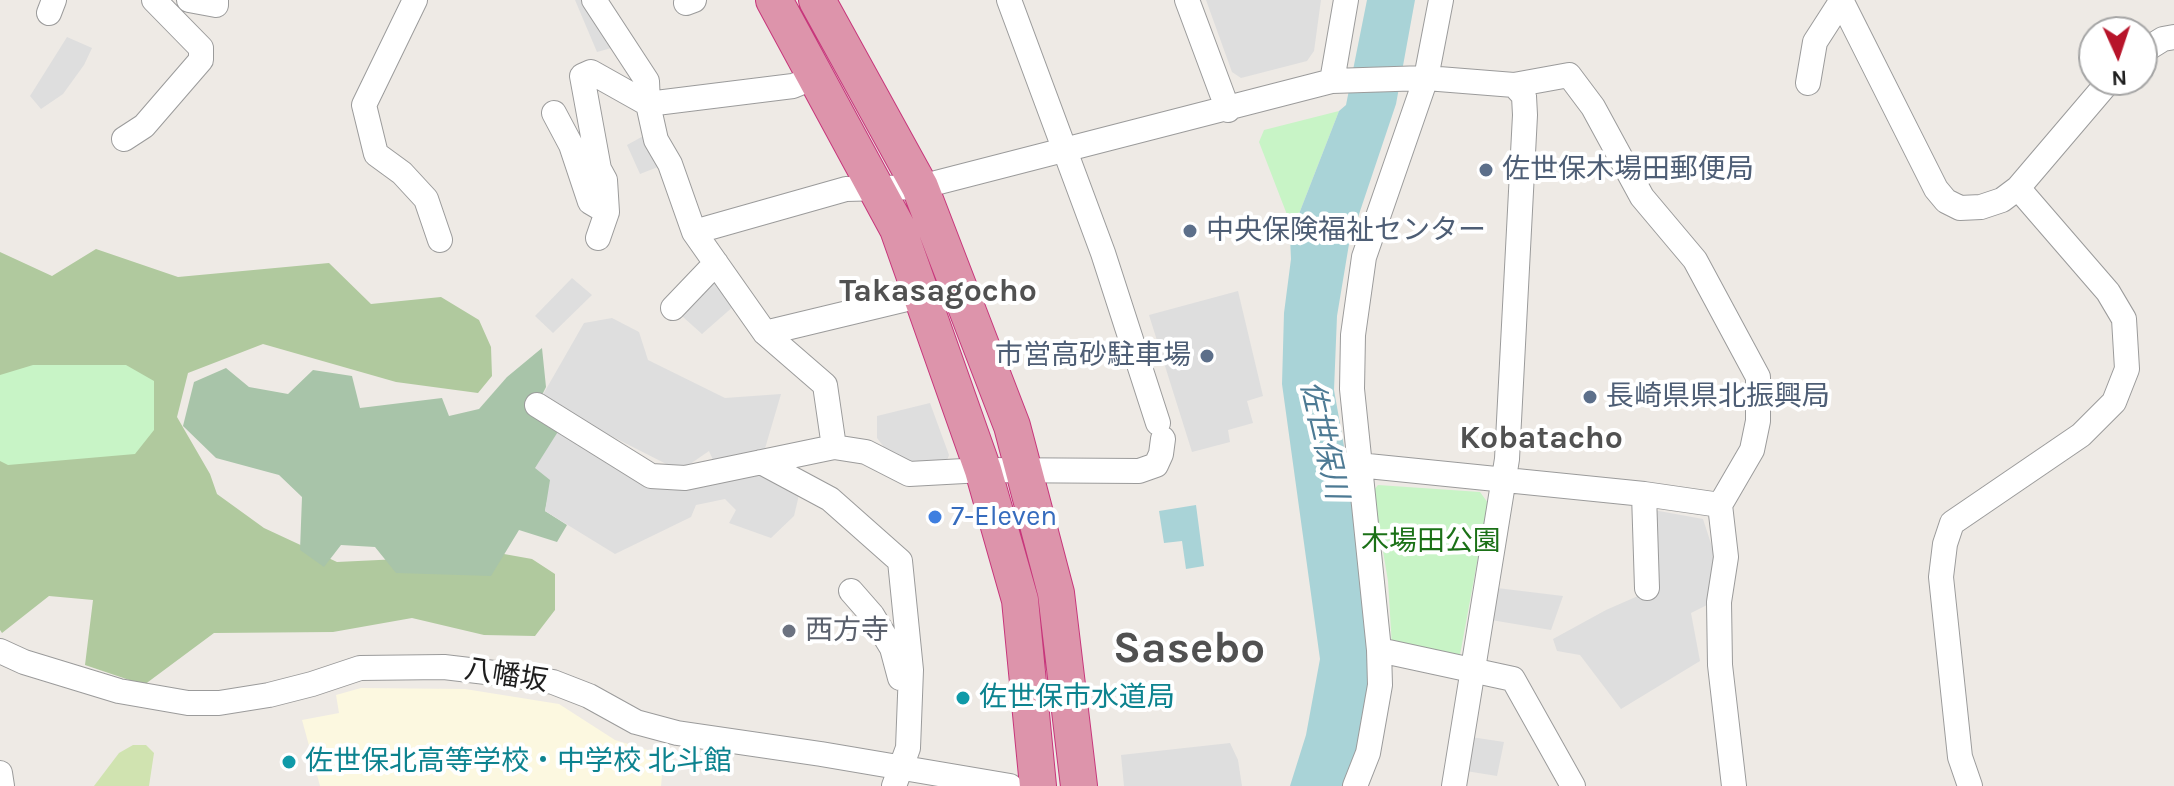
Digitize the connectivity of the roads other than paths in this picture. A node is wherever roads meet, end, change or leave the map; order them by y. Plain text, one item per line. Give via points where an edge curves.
1 (154, 0) edge
2 (189, 0) edge
3 (216, 0) edge
4 (415, 0) edge
5 (594, 0) edge
6 (774, 0) edge
7 (817, 0) edge
8 (1009, 0) edge
9 (1187, 0) edge
10 (1346, 0) edge
11 (1441, 0) edge
12 (1842, 0) edge
13 (815, 77) junction
14 (1418, 78) junction
15 (1341, 81) junction
16 (1808, 83) dead end
17 (1514, 85) junction
18 (2096, 96) edge
19 (648, 104) junction
20 (1228, 110) junction
21 (554, 113) dead end
22 (124, 139) dead end
23 (1066, 151) junction
24 (874, 187) junction
25 (920, 187) junction
26 (2018, 188) junction
27 (607, 212) junction
28 (694, 232) junction
29 (598, 238) dead end
30 (440, 240) dead end
31 (716, 263) junction
32 (923, 295) junction
33 (673, 308) dead end
34 (765, 333) junction
35 (537, 405) dead end
36 (834, 447) junction
37 (761, 462) junction
38 (1354, 464) junction
39 (983, 470) junction
40 (1023, 470) junction
41 (1504, 479) junction
42 (1644, 494) junction
43 (1720, 505) junction
44 (1647, 588) dead end
45 (851, 591) dead end
46 (1379, 650) junction
47 (0, 651) edge
48 (1473, 669) junction
49 (0, 775) edge
50 (897, 776) edge
51 (2, 786) edge
52 (1010, 786) edge
53 (1038, 786) edge
54 (1079, 786) edge
55 (1355, 786) edge
56 (1454, 786) edge
57 (1573, 786) edge
58 (1734, 786) edge
59 (1970, 786) edge

1 - 22 street via 201,48 201,60 144,126
2 - 3 street via 216,5
4 - 30 street via 364,105 376,154 426,199
5 - 19 street via 647,81
6 - 13 highway
7 - 25 highway
8 - 23 street
9 - 20 street
10 - 15 street
11 - 14 street
12 - 16 street via 1815,42
12 - 26 street via 1946,201 1960,208 1981,207
13 - 19 street via 793,86
13 - 24 highway
14 - 15 street
14 - 17 street
14 - 38 street via 1364,257 1353,335
15 - 20 street
17 - 41 street via 1524,96 1525,115
17 - 43 street via 1569,75 1593,107 1642,197 1695,260 1758,377 1752,450
18 - 26 street
19 - 27 street via 591,72 582,76
19 - 28 street via 656,140
20 - 23 street
21 - 27 street via 590,202
23 - 25 street
23 - 40 street via 1160,431 1161,454 1156,465 1139,471
24 - 25 street
24 - 28 street via 846,189
24 - 32 highway via 898,229
25 - 40 highway via 1012,426
26 - 59 street via 2108,292 2124,319 2127,369 2114,402 2081,435 1952,523 1941,577 1960,757
27 - 29 street
28 - 31 street
31 - 33 street
31 - 34 street
32 - 34 street
32 - 39 highway
34 - 36 street via 825,385
35 - 37 street via 651,476 685,478
36 - 37 street
36 - 39 street via 866,452 909,474
37 - 50 street via 830,499 900,561 911,670 908,748
38 - 41 street
38 - 46 street
39 - 40 street
39 - 53 highway via 1020,600
40 - 54 highway via 1056,593
41 - 42 street
41 - 48 street
42 - 43 street
42 - 44 street
43 - 58 street via 1726,557 1719,602 1720,665
45 - 50 street via 892,648 900,679 893,749
46 - 48 street
46 - 55 street via 1373,726
47 - 50 street, 八幡坂 via 119,691 188,703 269,695 360,668 444,667 511,675 553,682 636,722 677,733
48 - 56 street
48 - 57 street via 1513,679
49 - 51 street
50 - 52 street, 八幡坂

